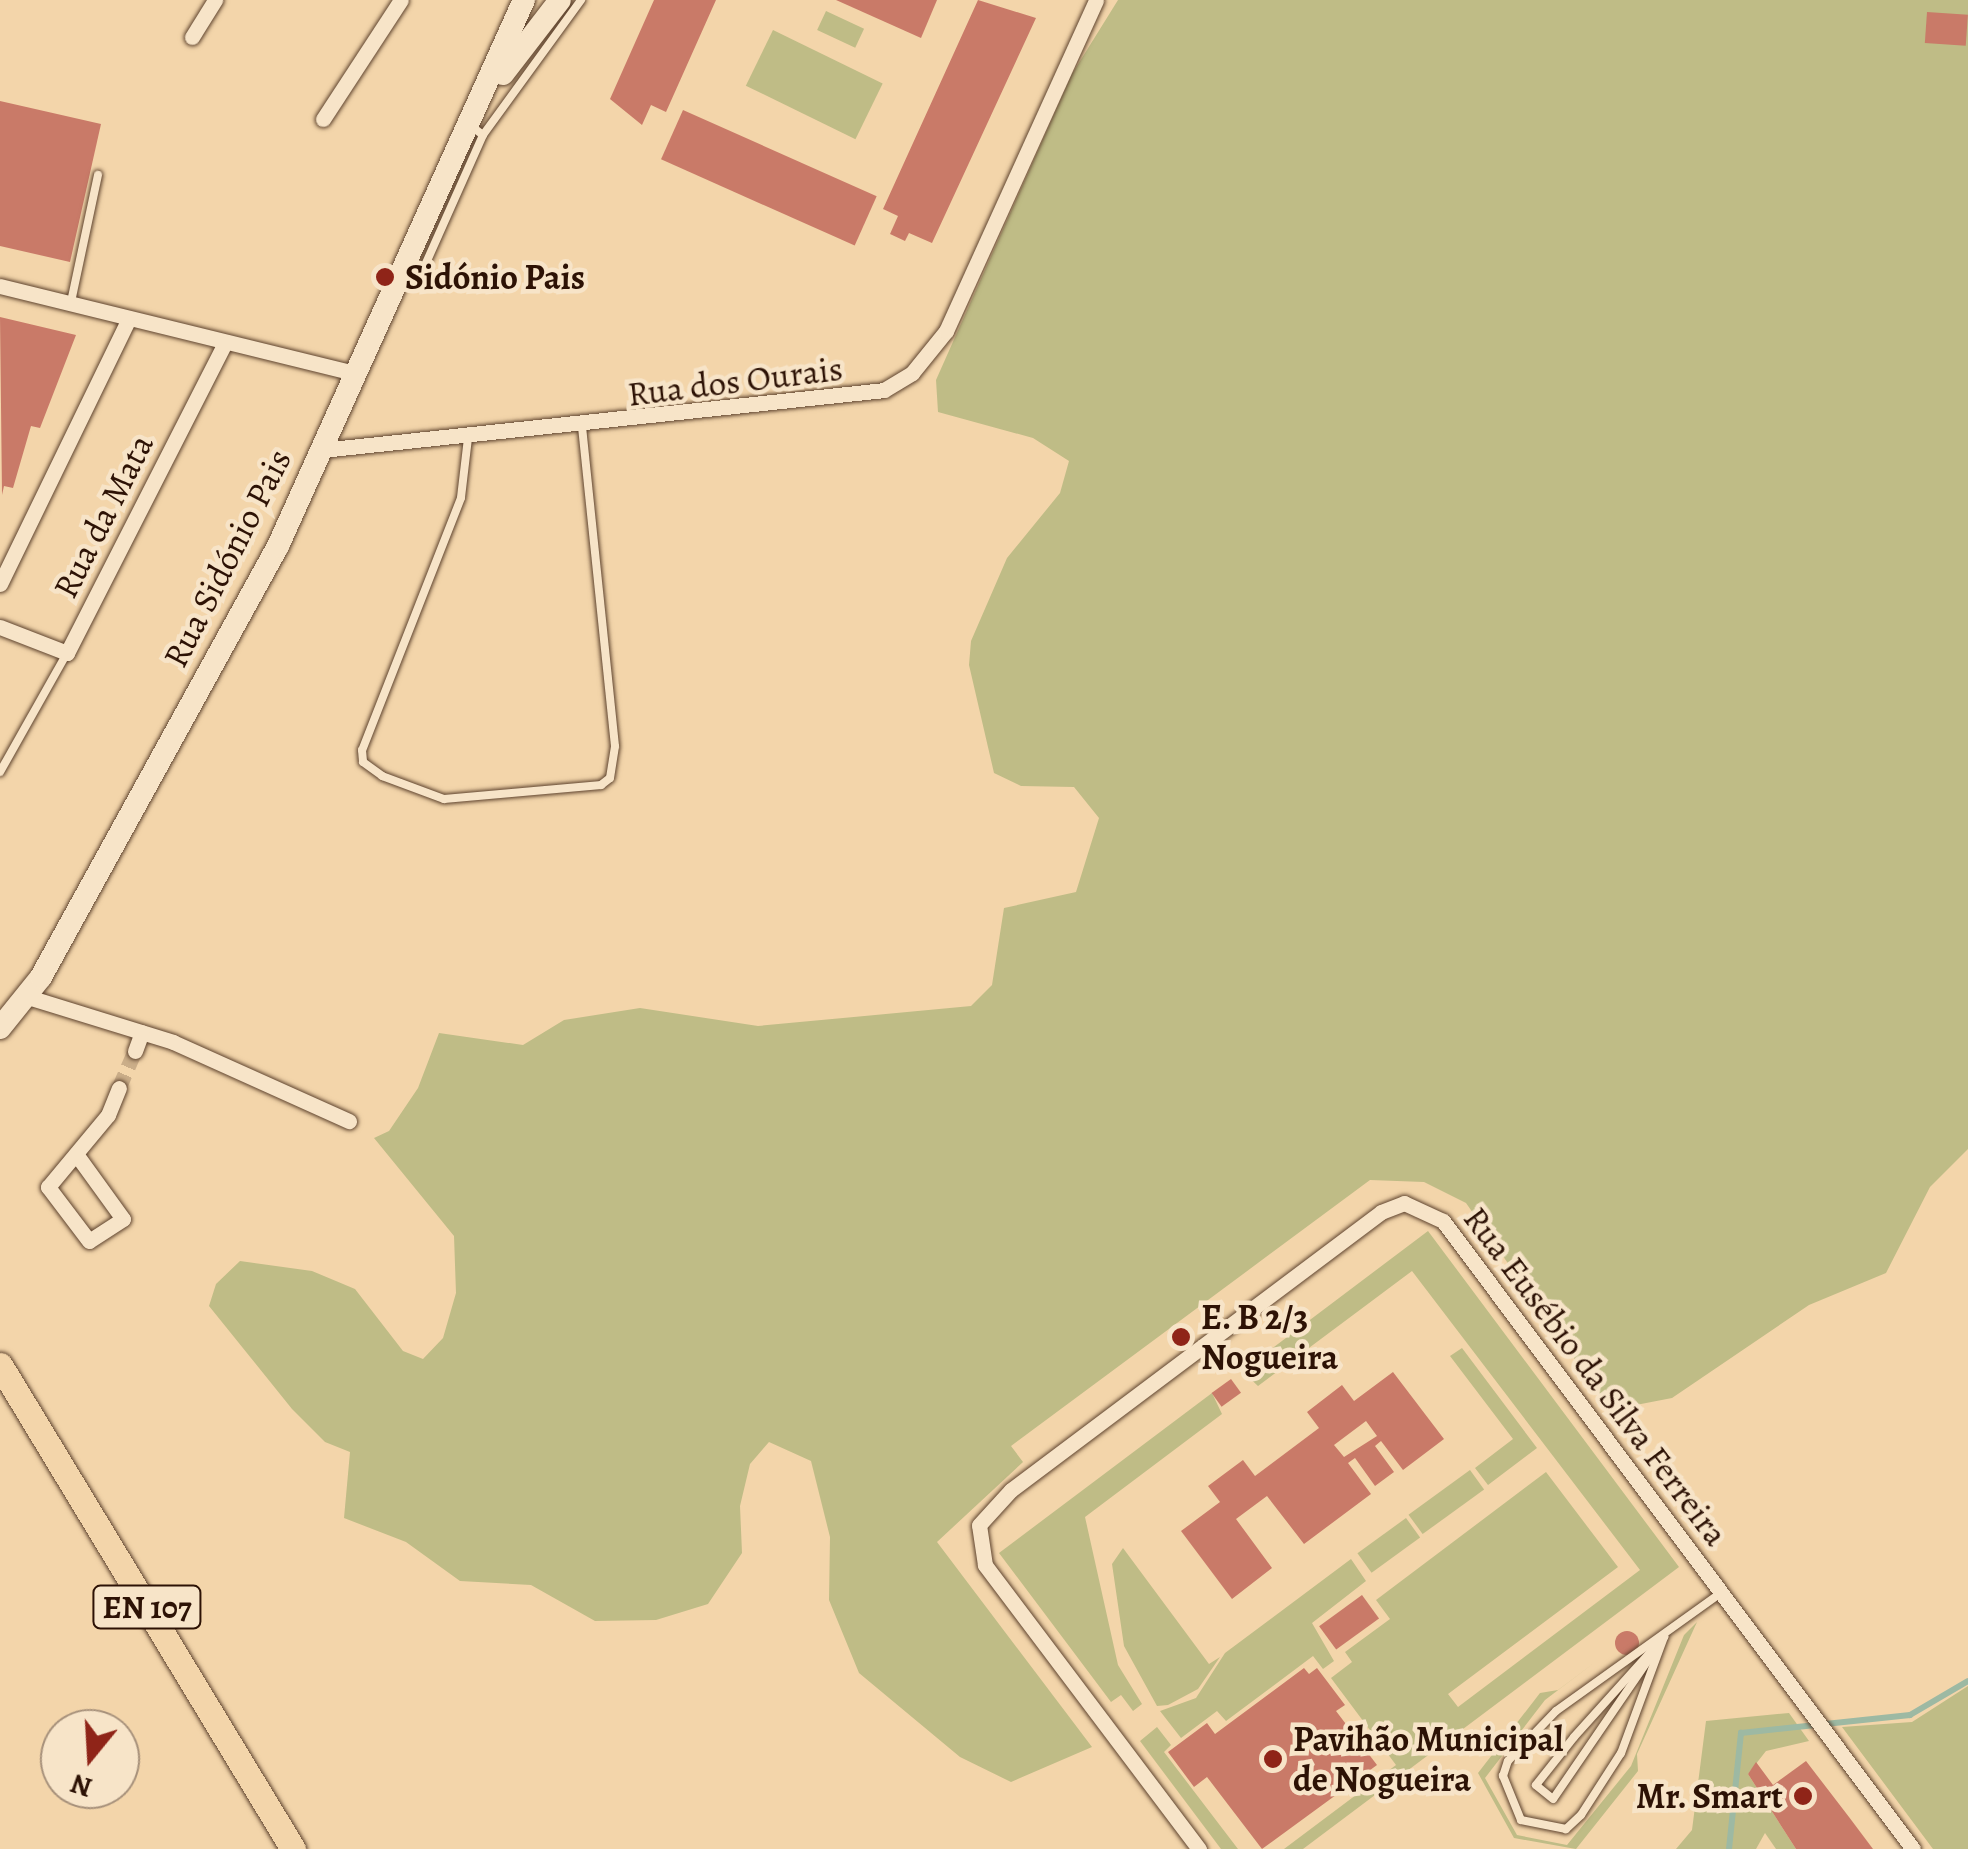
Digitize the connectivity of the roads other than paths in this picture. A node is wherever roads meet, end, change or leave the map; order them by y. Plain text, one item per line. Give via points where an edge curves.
1 (216, 0) edge
2 (401, 0) edge
3 (524, 0) edge
4 (560, 0) edge
5 (580, 0) edge
6 (1096, 0) edge
7 (192, 37) dead end
8 (483, 101) junction
9 (324, 119) dead end
10 (476, 130) junction
11 (98, 175) dead end
12 (0, 286) edge
13 (70, 306) junction
14 (127, 322) junction
15 (225, 343) junction
16 (354, 373) junction
17 (582, 428) junction
18 (468, 438) junction
19 (322, 450) junction
20 (0, 584) edge
21 (0, 627) edge
22 (67, 653) junction
23 (0, 772) edge
24 (28, 996) junction
25 (0, 1028) edge
26 (142, 1032) junction
27 (134, 1051) tunnel mouth
28 (119, 1088) tunnel mouth
29 (349, 1121) dead end
30 (76, 1154) junction
31 (0, 1364) edge
32 (1720, 1593) junction
33 (1664, 1637) junction
34 (294, 1849) edge
35 (1199, 1849) edge
36 (1912, 1849) edge

1 - 7 street
2 - 9 street
3 - 8 main road
4 - 8 main road
5 - 10 lane
6 - 17 street, Rua dos Ourais via 946,330 912,373 852,400
8 - 10 main road, Rua Sidónio Pais
10 - 16 main road, Rua Sidónio Pais via 399,272
11 - 13 lane
12 - 13 street
13 - 14 street
14 - 15 street
14 - 20 street, Rua da Mata
15 - 16 street
15 - 22 street, Rua da Mata
16 - 19 main road, Rua Sidónio Pais
17 - 18 street, Rua dos Ourais
17 - 18 lane via 615,746 610,778 601,786 444,799 382,776 364,762 362,750 461,498
18 - 19 street, Rua dos Ourais
19 - 24 main road, Rua Sidónio Pais via 278,546
21 - 22 street, Rua da Mata
22 - 23 lane
24 - 25 main road, Rua Sidónio Pais
24 - 26 street
26 - 27 street
26 - 29 street
28 - 30 street
30 - 30 street via 48,1187 89,1241 123,1218
31 - 34 main road, EN 107
32 - 33 lane
32 - 35 street, Rua Eusébio da Silva Ferreira via 1443,1221 1420,1204 1390,1207 1011,1490 979,1525 985,1565
32 - 36 street, Rua Eusébio da Silva Ferreira
33 - 33 lane via 1574,1736 1536,1786 1553,1798
33 - 33 lane via 1556,1712 1508,1761 1502,1776 1521,1820 1566,1829 1582,1815 1621,1753

